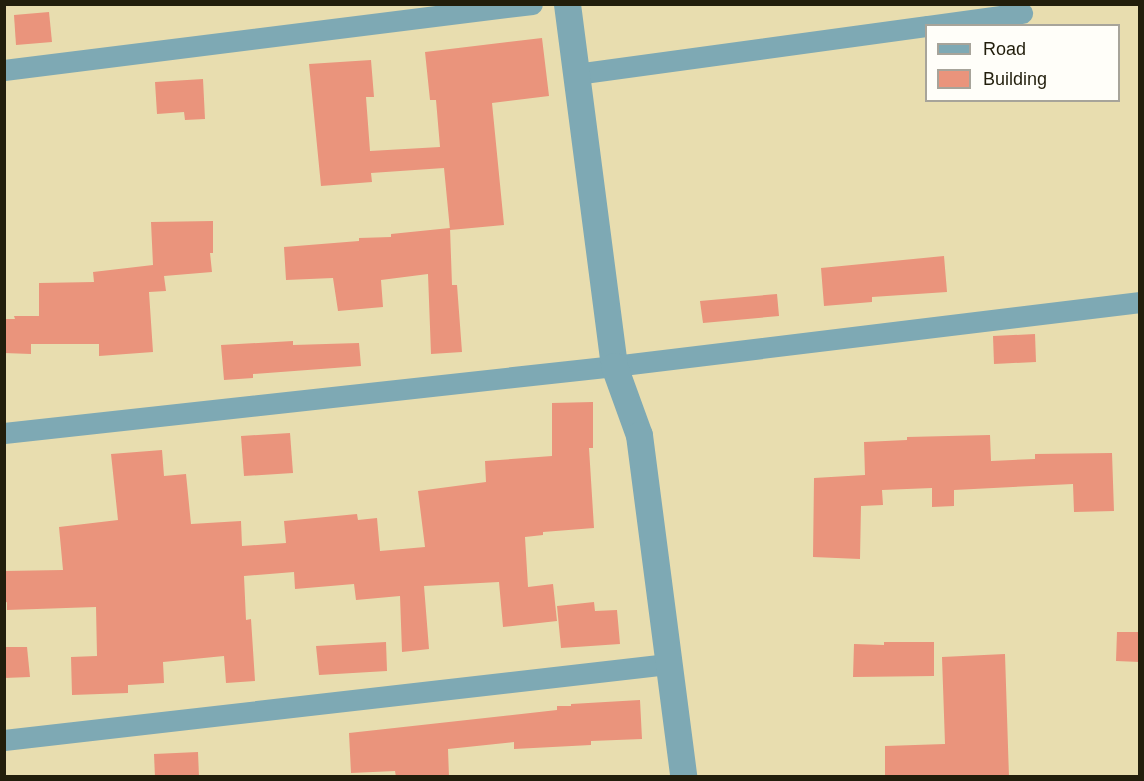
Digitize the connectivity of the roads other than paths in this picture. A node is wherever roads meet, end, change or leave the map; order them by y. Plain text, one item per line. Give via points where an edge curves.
1 (532, 4) edge
2 (567, 4) edge
3 (1022, 13) dead end
4 (942, 24) edge
5 (925, 26) edge
6 (4, 70) edge
7 (576, 74) junction
8 (1140, 302) edge
9 (615, 366) junction
10 (4, 434) edge
11 (668, 664) junction
12 (4, 740) edge
13 (683, 777) edge

1 - 6 street
2 - 7 street
3 - 4 street
5 - 7 street
7 - 9 street
8 - 9 street
9 - 10 street
9 - 11 street via 639,435
11 - 12 street
11 - 13 street

